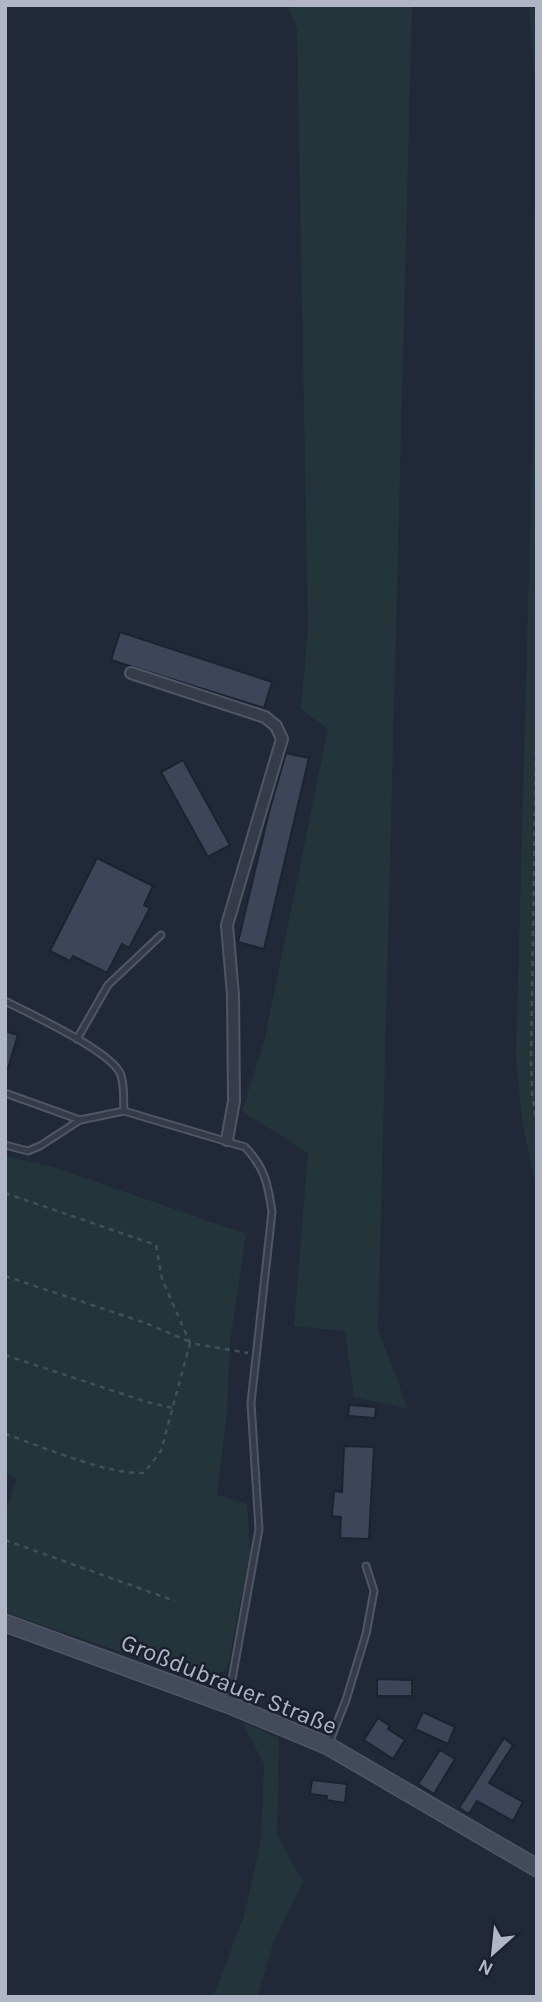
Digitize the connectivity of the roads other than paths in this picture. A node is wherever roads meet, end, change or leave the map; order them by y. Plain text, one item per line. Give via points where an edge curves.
1 (131, 673) dead end
2 (160, 935) dead end
3 (5, 1001) edge
4 (77, 1039) junction
5 (5, 1093) edge
6 (124, 1111) junction
7 (80, 1120) junction
8 (227, 1140) junction
9 (5, 1146) edge
10 (366, 1566) dead end
11 (5, 1623) edge
12 (227, 1704) junction
13 (328, 1746) junction
14 (537, 1867) edge

1 - 8 street via 265,717 282,739 227,925 234,1101
2 - 4 lane via 108,985
3 - 4 lane
4 - 6 lane via 114,1063 121,1075
5 - 7 lane
6 - 7 lane
6 - 8 lane
7 - 9 lane via 28,1151
8 - 12 lane via 245,1147 257,1160 268,1183 272,1212 251,1403 259,1529
10 - 13 lane via 374,1591 366,1634
11 - 12 main road, Großdubrauer Straße
12 - 13 main road, Großdubrauer Straße
13 - 14 main road, Großdubrauer Straße

